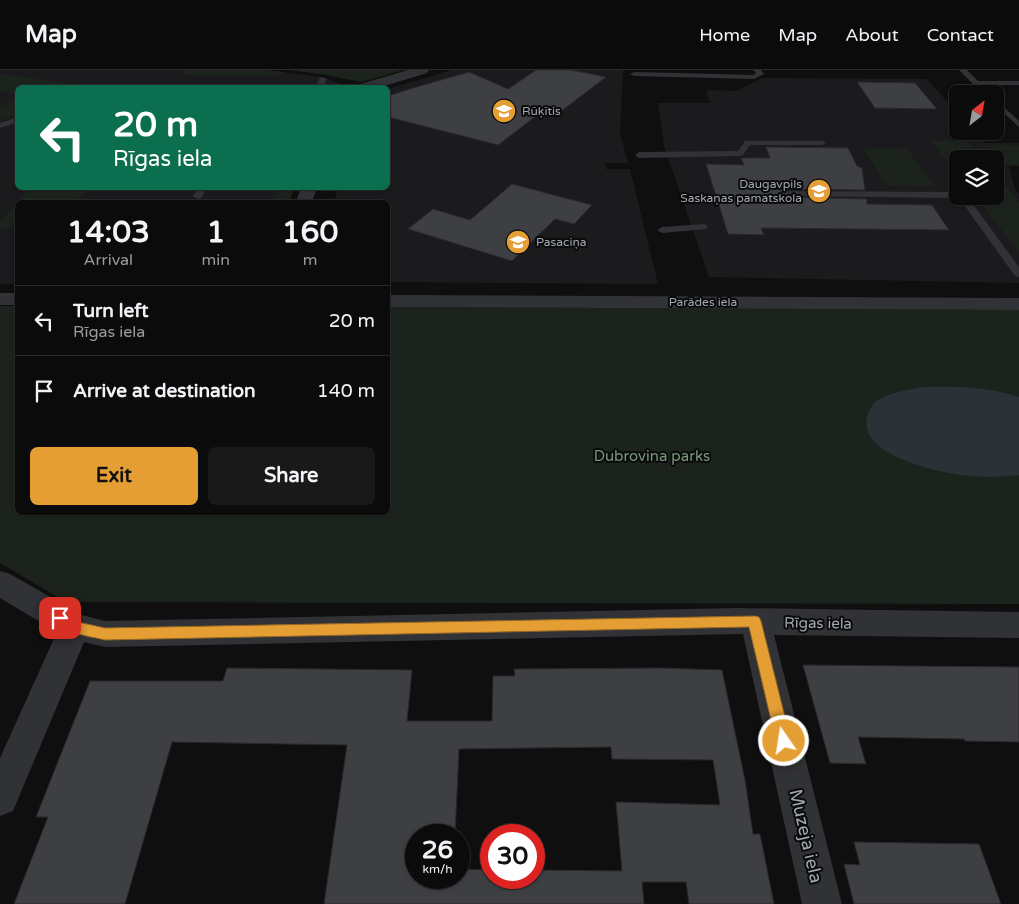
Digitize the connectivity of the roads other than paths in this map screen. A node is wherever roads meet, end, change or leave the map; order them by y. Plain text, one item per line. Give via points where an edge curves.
1 (422, 70) edge
2 (757, 70) edge
3 (963, 70) edge
4 (634, 74) dead end
5 (322, 79) dead end
6 (977, 83) joint
7 (1019, 84) edge
8 (319, 85) edge
9 (372, 85) edge
10 (1004, 110) edge
11 (15, 120) edge
12 (1019, 125) edge
13 (0, 126) edge
14 (822, 143) dead end
15 (639, 155) dead end
16 (785, 194) dead end
17 (949, 195) edge
18 (969, 205) edge
19 (704, 228) dead end
20 (662, 230) dead end
21 (1019, 274) edge
22 (0, 299) edge
23 (15, 300) edge
24 (390, 301) edge
25 (1019, 304) edge
26 (0, 583) edge
27 (755, 621) junction
28 (1019, 624) edge
29 (74, 627) junction
30 (0, 798) edge
31 (822, 904) edge

1 - 9 street
2 - 4 lane via 760,74 754,77
3 - 6 lane
5 - 8 lane
6 - 7 lane
10 - 12 lane
11 - 13 lane
14 - 15 lane via 748,143 740,153
16 - 17 lane
18 - 21 lane
19 - 20 lane
22 - 23 street
24 - 25 street, Parādes iela
26 - 29 street, Rīgas iela
27 - 28 street, Rīgas iela
27 - 29 street, Rīgas iela via 105,634
27 - 31 street, Muzeja iela
29 - 30 street

